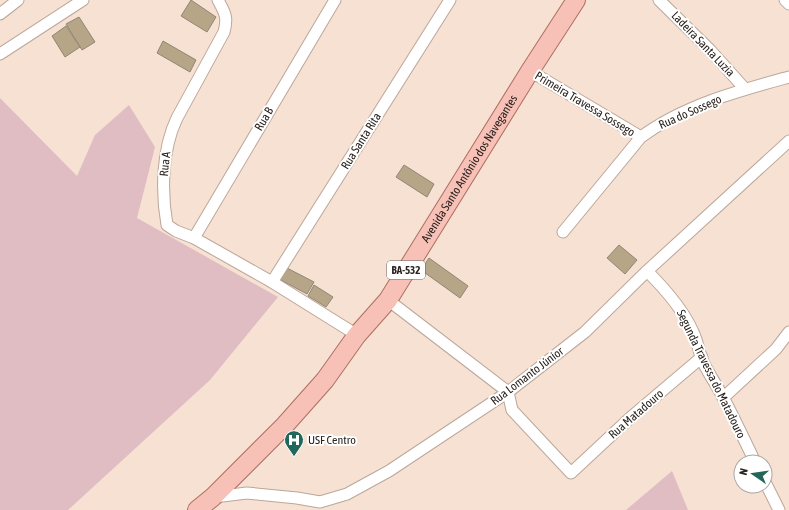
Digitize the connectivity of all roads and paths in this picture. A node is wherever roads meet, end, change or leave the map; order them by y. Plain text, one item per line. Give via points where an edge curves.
1 (18, 0) edge
2 (83, 0) edge
3 (218, 0) edge
4 (335, 0) edge
5 (450, 0) edge
6 (576, 0) edge
7 (659, 0) edge
8 (785, 0) edge
9 (789, 4) edge
10 (0, 14) edge
11 (0, 54) edge
12 (530, 71) junction
13 (789, 77) edge
14 (745, 89) junction
15 (641, 138) junction
16 (788, 145) edge
17 (563, 232) dead end
18 (194, 238) junction
19 (647, 271) junction
20 (272, 282) junction
21 (388, 300) junction
22 (789, 332) edge
23 (357, 336) junction
24 (702, 357) junction
25 (508, 392) junction
26 (723, 398) junction
27 (751, 454) edge
28 (771, 494) edge
29 (213, 497) junction
30 (196, 510) edge
31 (779, 510) edge

1 - 10 street
2 - 11 street
3 - 18 street, Rua A via 226,15 224,32 172,128 163,188 167,224 176,231
4 - 18 street, Rua B
5 - 20 street, Rua Santa Rita
6 - 12 main road, Avenida Santo Antônio dos Navegantes / BA-532
7 - 14 street, Ladeira Santa Luzia
8 - 9 street
12 - 15 street, Primeira Travessa Sossego
12 - 21 main road, Avenida Santo Antônio dos Navegantes / BA-532
13 - 14 street, Rua do Sossego
14 - 15 street, Rua do Sossego via 674,116
15 - 17 street, Rua do Sossego
16 - 19 street, Rua Lomanto Júnior
18 - 20 street, Rua A
19 - 24 street, Segunda Travessa do Matadouro via 661,285 689,323
19 - 25 street, Rua Lomanto Júnior via 585,332
20 - 23 street, Rua A
21 - 23 main road, Avenida Santo Antônio dos Navegantes / BA-532
21 - 25 street
22 - 26 street via 776,349
23 - 29 main road, Avenida Santo Antônio dos Navegantes / BA-532 via 325,380 285,425
24 - 25 street, Rua Matadouro via 630,418 571,473 512,410
24 - 26 street, Segunda Travessa do Matadouro
25 - 29 street, Rua Lomanto Júnior via 388,471 347,494 320,502 247,493
26 - 27 street, Segunda Travessa do Matadouro
28 - 31 street
29 - 30 main road, Avenida Santo Antônio dos Navegantes / BA-532

